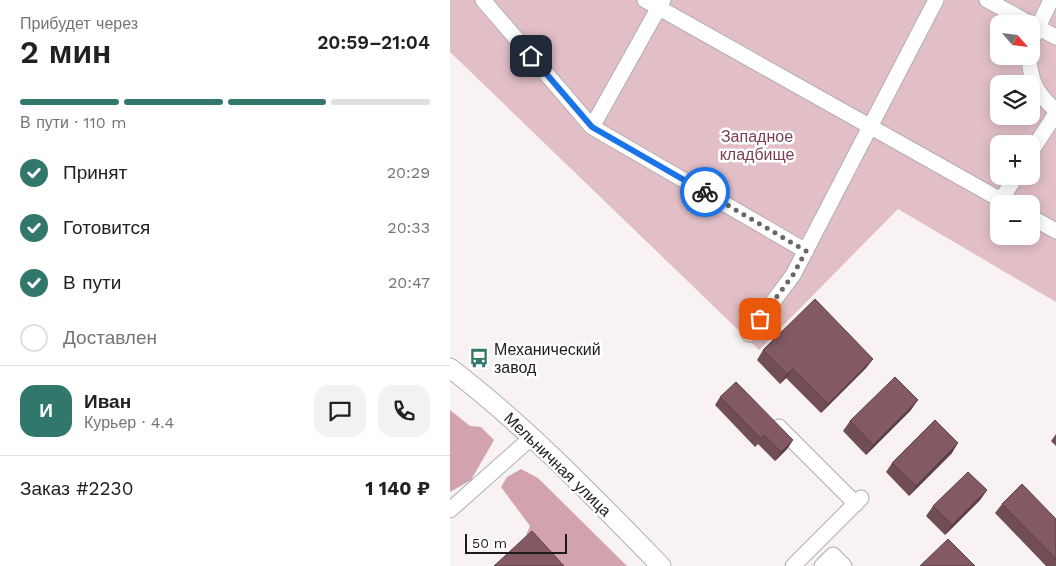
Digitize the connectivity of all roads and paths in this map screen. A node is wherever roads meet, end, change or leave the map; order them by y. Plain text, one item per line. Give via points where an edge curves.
1 (483, 0) edge
2 (936, 0) edge
3 (987, 0) edge
4 (1051, 0) edge
5 (656, 2) edge
6 (1015, 15) edge
7 (1040, 15) edge
8 (1040, 29) edge
9 (1056, 37) edge
10 (1029, 65) edge
11 (1056, 112) edge
12 (869, 126) junction
13 (592, 127) junction
14 (1040, 138) edge
15 (992, 195) edge
16 (1040, 222) edge
17 (1056, 231) edge
18 (806, 251) junction
19 (749, 334) dead end
20 (450, 368) edge
21 (769, 416) edge
22 (532, 437) junction
23 (450, 510) edge
24 (661, 566) edge
25 (793, 566) edge
26 (822, 566) edge
27 (844, 566) edge

1 - 13 street
2 - 12 street
3 - 6 street
4 - 7 street
5 - 12 street
5 - 13 street
8 - 9 street
10 - 11 street via 1029,73 1039,95
11 - 14 street
12 - 15 street
12 - 18 street
13 - 18 street
16 - 17 street
18 - 19 street via 793,275
20 - 22 main road, Мельничная улица
21 - 25 street via 859,501
22 - 23 street
22 - 24 main road, Мельничная улица
26 - 27 street via 834,555

